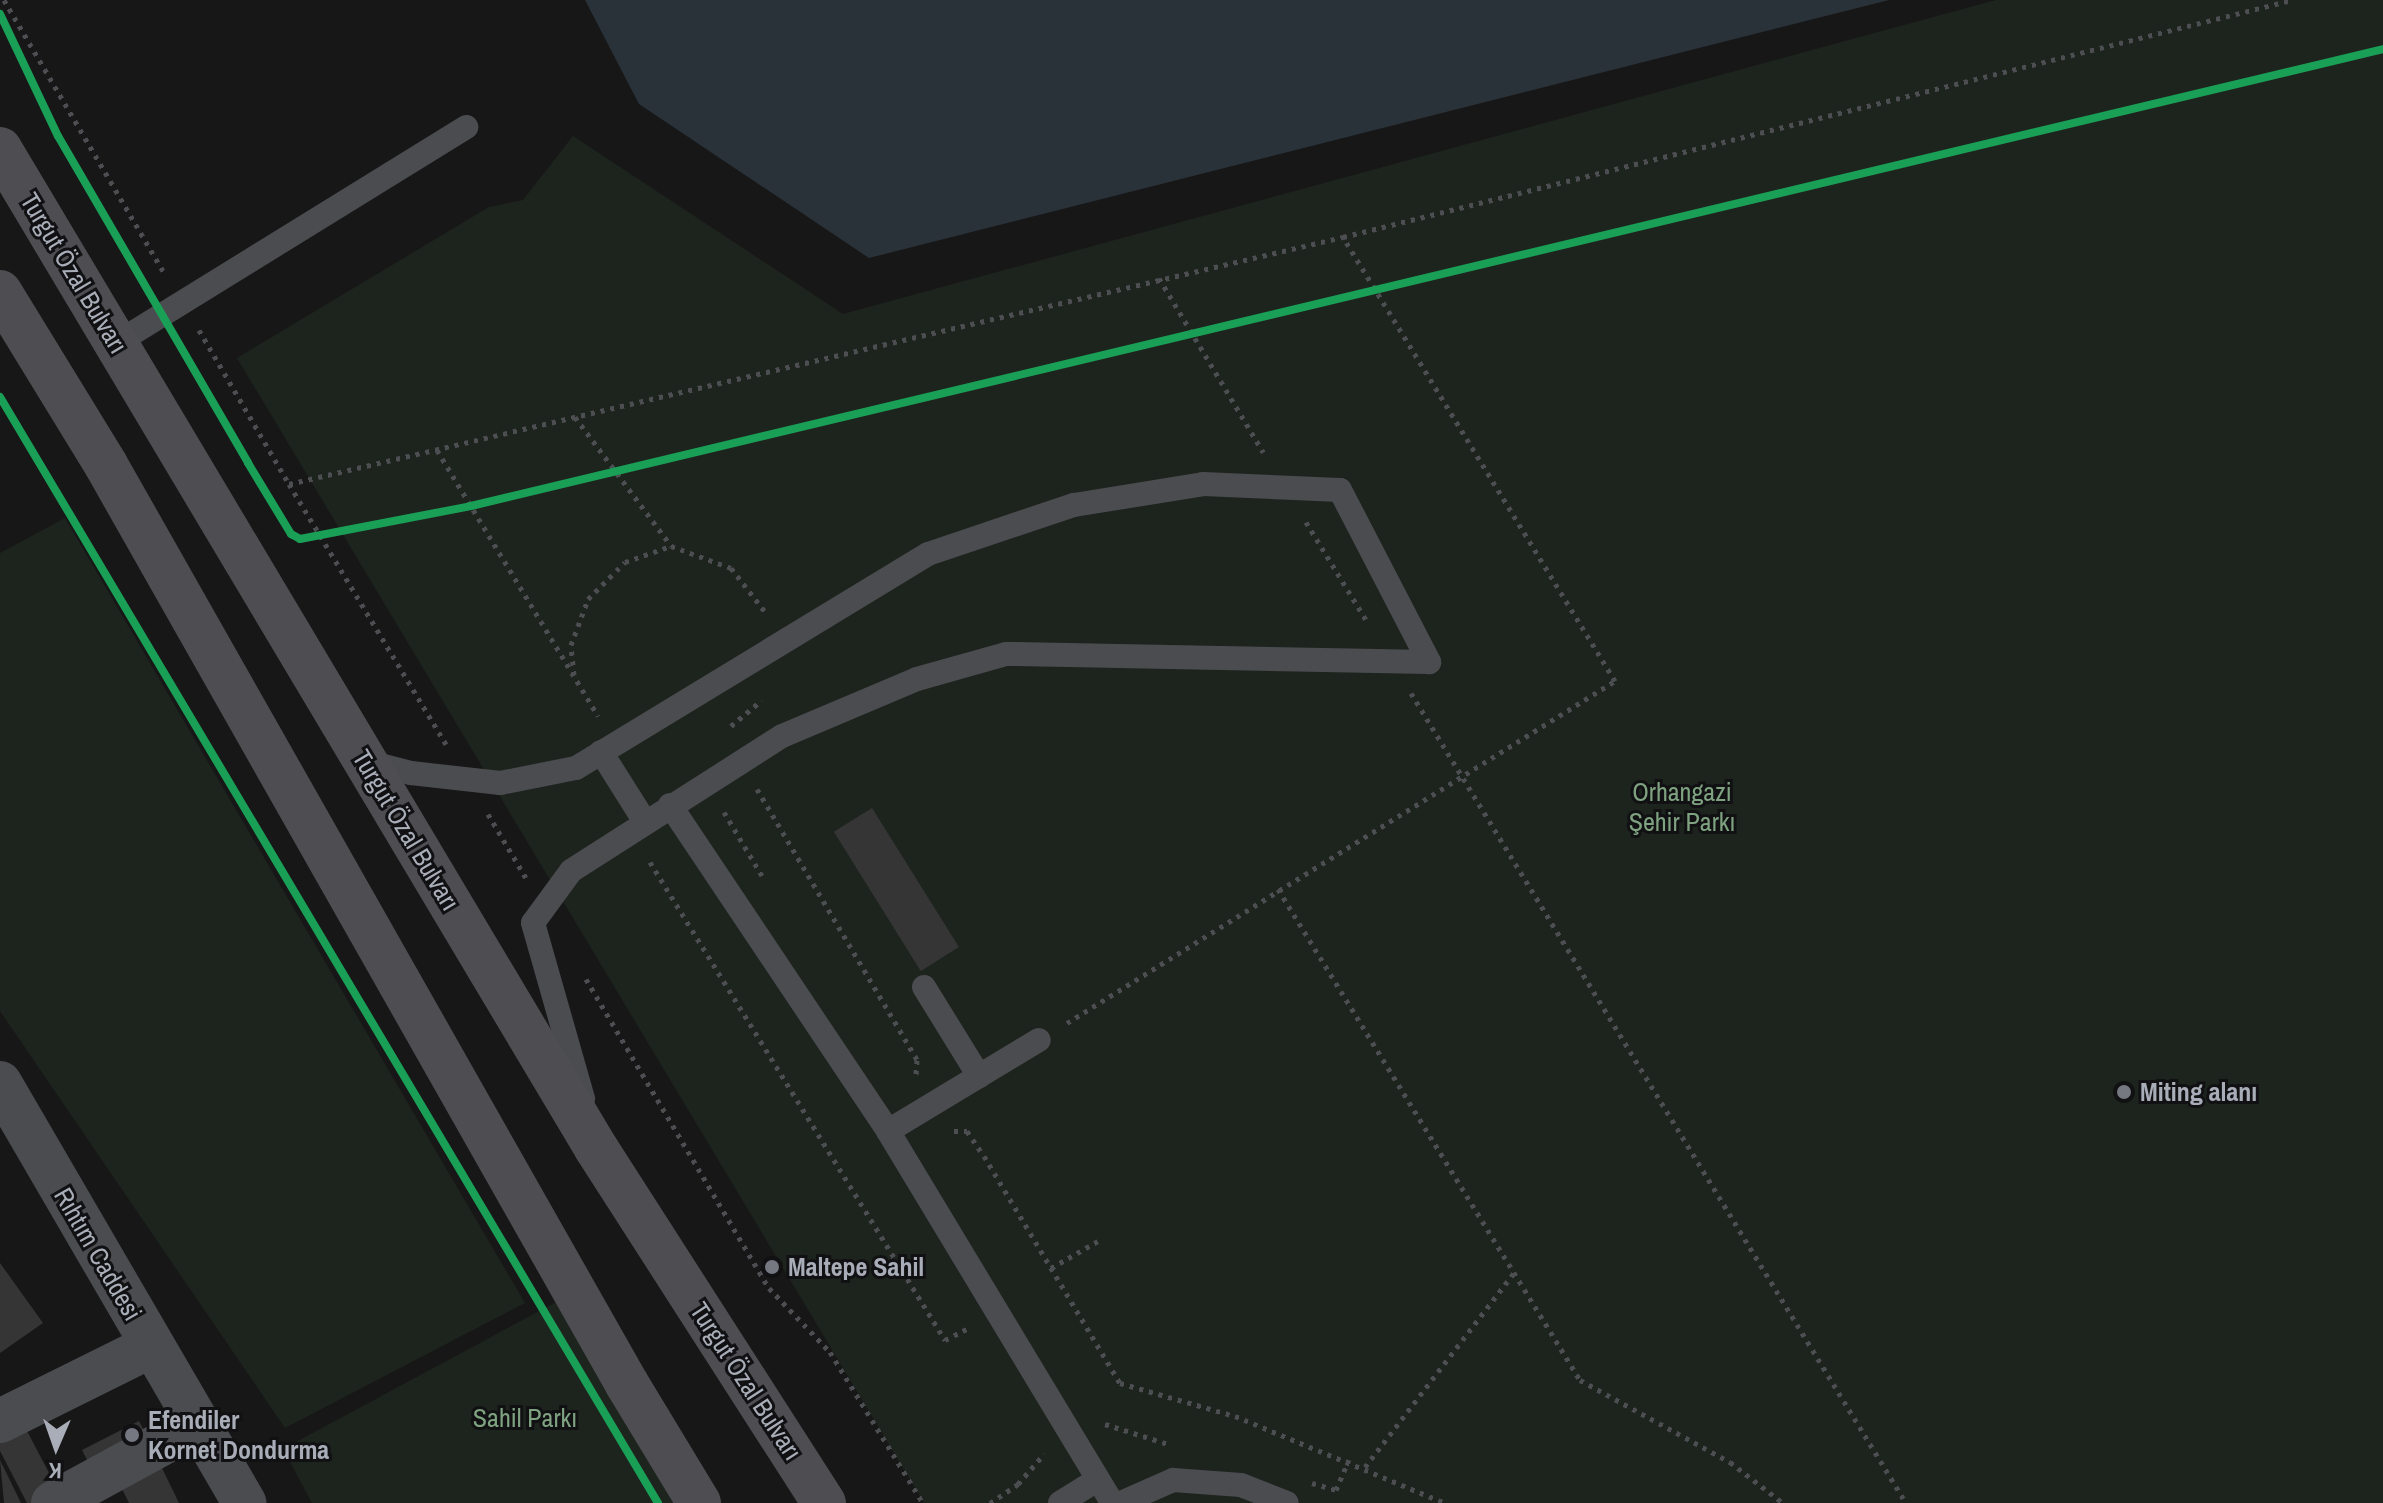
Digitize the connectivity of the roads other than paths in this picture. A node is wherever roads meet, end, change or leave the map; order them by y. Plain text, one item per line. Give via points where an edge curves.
1 (466, 127) dead end
2 (0, 149) edge
3 (0, 292) edge
4 (115, 344) junction
5 (167, 431) junction
6 (106, 465) junction
7 (608, 748) junction
8 (365, 761) junction
9 (657, 814) junction
10 (924, 987) dead end
11 (1039, 1040) road end
12 (979, 1076) junction
13 (0, 1083) edge
14 (888, 1131) junction
15 (596, 1148) junction
16 (151, 1346) junction
17 (0, 1421) edge
18 (196, 1425) junction
19 (1097, 1480) junction
20 (53, 1503) edge
21 (232, 1503) edge
22 (244, 1503) edge
23 (699, 1503) edge
24 (824, 1503) edge
25 (1060, 1503) edge
26 (1112, 1503) edge
27 (1121, 1503) edge
28 (1287, 1503) edge

1 - 4 lane
2 - 4 highway, Turgut Özal Bulvarı
3 - 6 highway
4 - 5 highway, Turgut Özal Bulvarı
5 - 6 highway
5 - 8 highway, Turgut Özal Bulvarı
6 - 23 highway
7 - 8 lane via 576,768 500,783
7 - 9 lane
7 - 9 lane via 928,554 1074,505 1203,484 1340,490 1429,662 1006,654 917,679 782,736
8 - 15 highway, Turgut Özal Bulvarı
9 - 14 lane
9 - 15 lane via 571,871 533,923
10 - 12 lane
11 - 12 lane
12 - 14 lane
13 - 16 street, Rıhtım Caddesi
14 - 19 lane
15 - 24 highway, Turgut Özal Bulvarı
16 - 17 street
16 - 18 street, Rıhtım Caddesi
18 - 20 street
18 - 21 street, Rıhtım Caddesi
18 - 22 street, Rıhtım Caddesi
19 - 25 lane
19 - 26 lane
27 - 28 lane via 1173,1480 1241,1485

